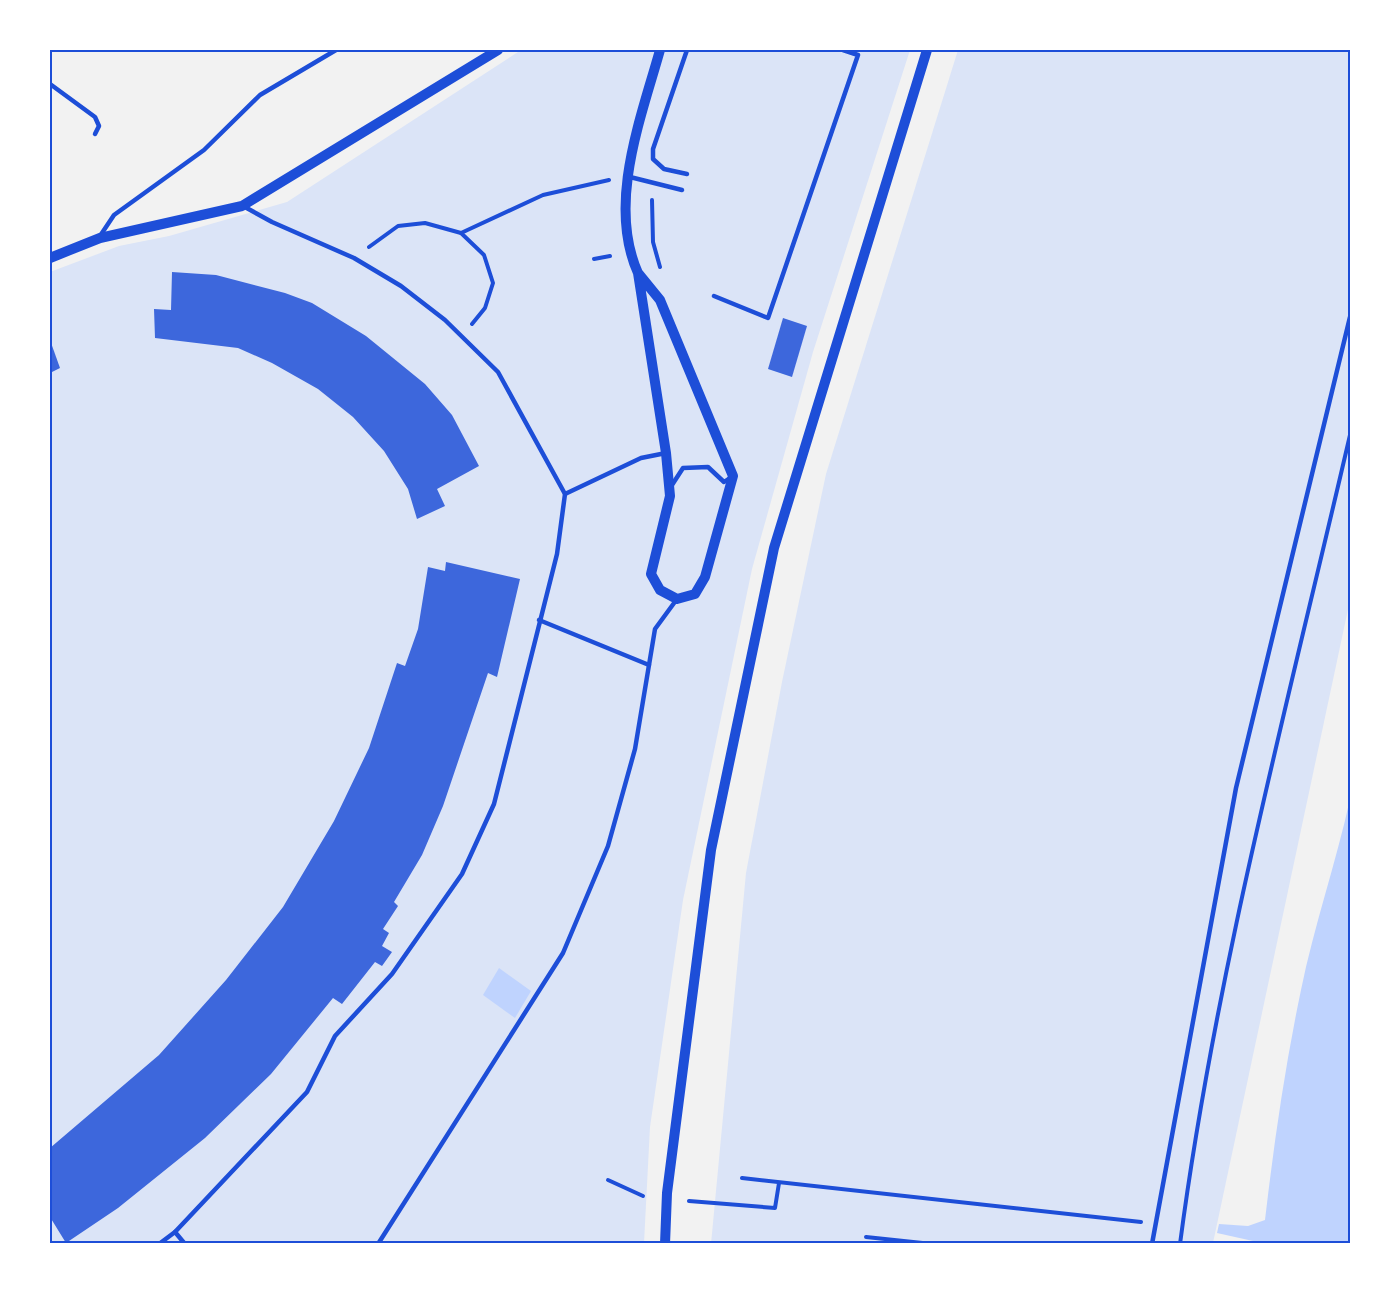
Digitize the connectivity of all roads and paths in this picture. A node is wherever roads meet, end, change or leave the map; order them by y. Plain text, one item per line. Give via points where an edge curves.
1 (336, 50) edge
2 (498, 50) edge
3 (660, 50) edge
4 (687, 50) edge
5 (843, 50) edge
6 (927, 50) edge
7 (50, 84) edge
8 (95, 134) dead end
9 (687, 174) dead end
10 (626, 176) junction
11 (682, 190) dead end
12 (652, 199) dead end
13 (242, 206) junction
14 (461, 233) junction
15 (100, 238) junction
16 (610, 256) dead end
17 (50, 258) edge
18 (354, 258) junction
19 (594, 259) dead end
20 (662, 271) dead end
21 (638, 273) junction
22 (714, 296) dead end
23 (1350, 317) edge
24 (463, 337) junction
25 (1350, 435) edge
26 (666, 453) junction
27 (733, 476) junction
28 (565, 494) junction
29 (670, 496) junction
30 (677, 599) junction
31 (539, 620) junction
32 (649, 665) junction
33 (742, 1178) dead end
34 (608, 1180) dead end
35 (779, 1183) junction
36 (643, 1196) dead end
37 (689, 1201) dead end
38 (1155, 1223) junction
39 (175, 1232) junction
40 (866, 1237) dead end
41 (159, 1244) edge
42 (185, 1244) edge
43 (378, 1244) edge
44 (665, 1244) edge
45 (932, 1244) edge
46 (1152, 1244) edge
47 (1180, 1244) edge

1 - 15 lane via 260,95 204,150 114,215
2 - 13 street
3 - 10 street
4 - 9 lane via 653,148 653,159 664,169
5 - 22 lane via 858,55 768,318
6 - 44 street via 774,548 711,850 667,1193
7 - 8 lane via 95,117 99,126
10 - 11 lane
10 - 14 path via 543,195
10 - 21 street via 629,254
12 - 20 path via 653,242
13 - 15 street
13 - 18 lane
14 - 18 path via 425,223 398,226
14 - 24 path via 484,255 493,283 485,308
15 - 17 street
16 - 19 path
18 - 24 lane via 401,286
21 - 26 street
21 - 27 street via 660,300
23 - 38 lane via 1236,788
24 - 28 lane via 498,372
25 - 47 path via 1220,998
26 - 28 lane via 641,458
26 - 29 street
27 - 29 lane via 724,482 708,467 683,468 673,481
27 - 30 street via 705,577 695,594
28 - 31 lane via 557,554
29 - 30 street via 651,574 660,590
30 - 32 lane via 655,629
31 - 32 lane
31 - 39 lane via 494,804 462,874 392,974 335,1036 307,1092
32 - 43 lane via 635,749 608,846 563,953
33 - 35 path
34 - 36 path
35 - 37 path via 776,1208
35 - 38 path
38 - 46 lane
39 - 41 lane
39 - 42 lane
40 - 45 path

